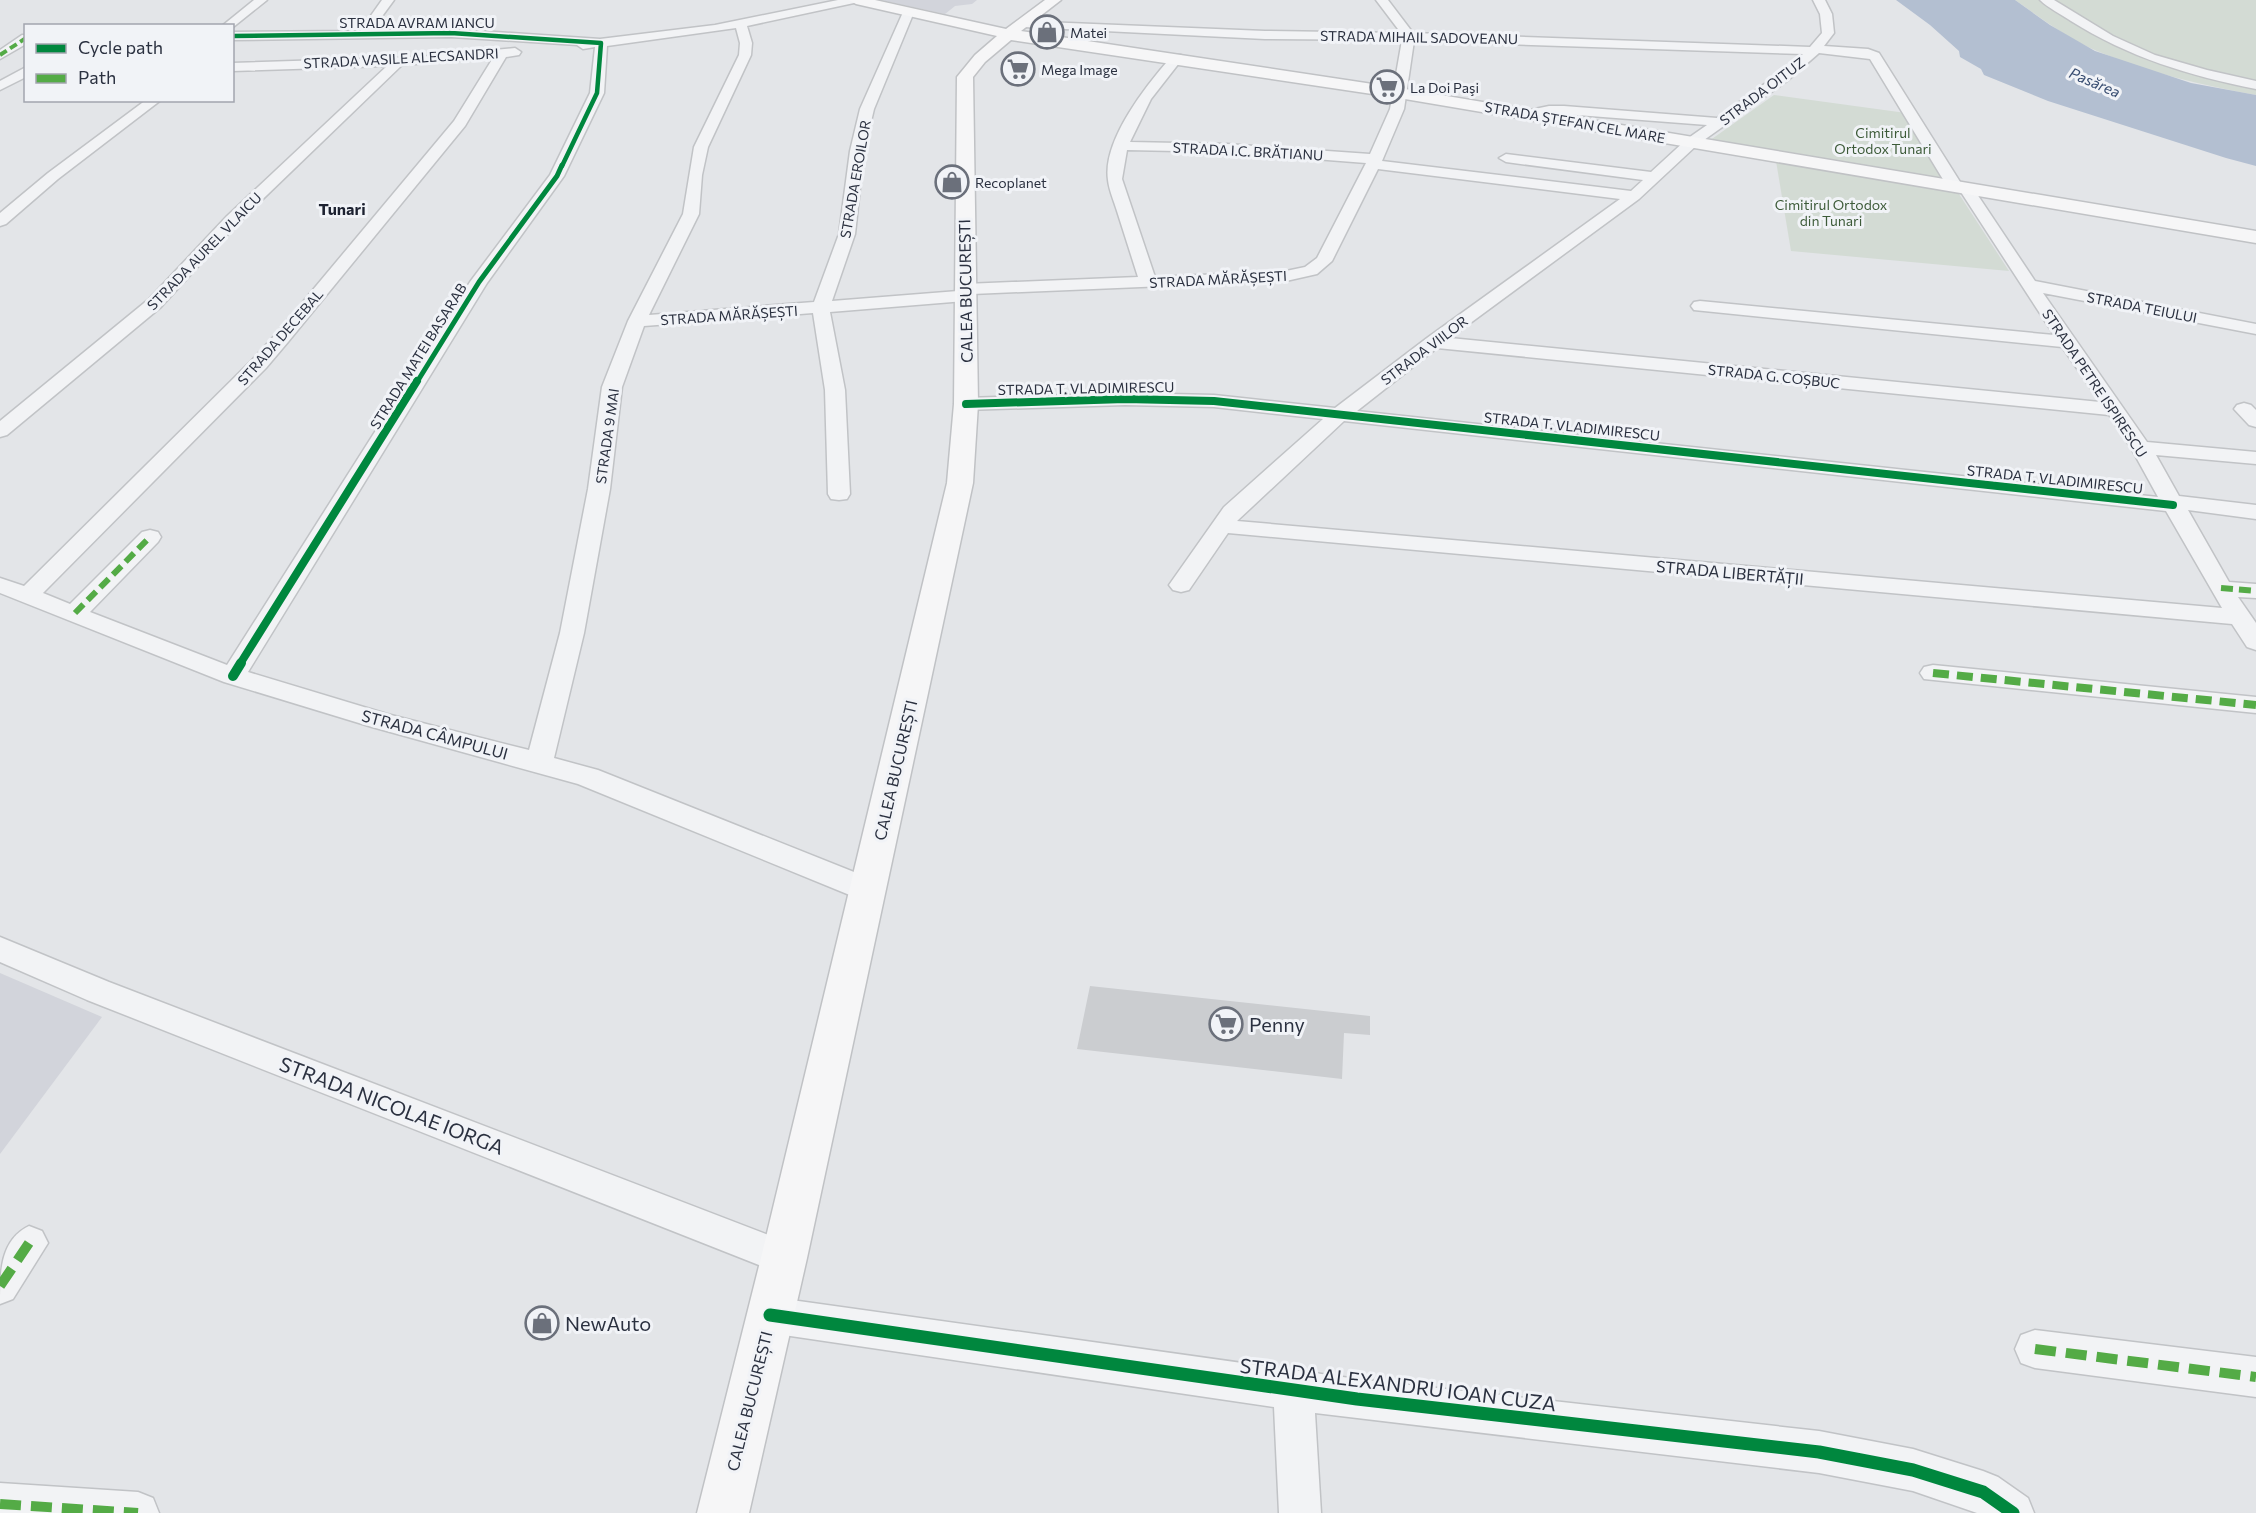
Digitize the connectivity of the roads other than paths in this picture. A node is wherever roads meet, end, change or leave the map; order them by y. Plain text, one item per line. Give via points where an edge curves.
1 (261, 0) edge
2 (388, 0) edge
3 (855, 0) edge
4 (1054, 0) edge
5 (1382, 0) edge
6 (1819, 0) edge
7 (2046, 0) edge
8 (908, 12) junction
9 (231, 24) edge
10 (741, 24) junction
11 (1017, 29) junction
12 (364, 34) junction
13 (234, 36) edge
14 (1409, 36) junction
15 (24, 38) edge
16 (0, 39) edge
17 (24, 39) edge
18 (601, 43) junction
19 (1815, 50) junction
20 (502, 53) junction
21 (0, 56) edge
22 (1177, 58) junction
23 (399, 61) junction
24 (234, 67) edge
25 (24, 73) edge
26 (2256, 85) edge
27 (0, 86) edge
28 (1399, 93) junction
29 (152, 102) edge
30 (1530, 114) junction
31 (1721, 122) junction
32 (1692, 142) junction
33 (1121, 146) junction
34 (1506, 158) dead end
35 (1374, 161) junction
36 (1655, 177) junction
37 (1961, 187) junction
38 (29, 196) junction
39 (1634, 196) junction
40 (0, 198) edge
41 (0, 221) edge
42 (2256, 237) edge
43 (1148, 283) junction
44 (2029, 285) junction
45 (965, 292) junction
46 (1700, 306) dead end
47 (821, 308) junction
48 (637, 321) junction
49 (2256, 329) edge
50 (1433, 342) junction
51 (2068, 342) junction
52 (966, 404) junction
53 (2116, 410) junction
54 (1340, 414) junction
55 (0, 431) edge
56 (2141, 448) junction
57 (2256, 458) edge
58 (839, 494) dead end
59 (2172, 504) junction
60 (2256, 512) edge
61 (1221, 526) junction
62 (150, 537) dead end
63 (0, 585) edge
64 (1181, 585) dead end
65 (2221, 588) junction
66 (2256, 591) edge
67 (28, 595) junction
68 (75, 614) junction
69 (2239, 617) junction
70 (2256, 642) edge
71 (1933, 673) dead end
72 (233, 676) junction
73 (2256, 705) edge
74 (539, 762) junction
75 (867, 890) junction
76 (0, 950) edge
77 (29, 1243) dead end
78 (784, 1258) junction
79 (0, 1287) edge
80 (770, 1315) junction
81 (2035, 1349) dead end
82 (2256, 1377) edge
83 (1293, 1389) junction
84 (0, 1504) edge
85 (138, 1513) edge
86 (723, 1513) edge
87 (1300, 1513) edge
88 (2013, 1513) edge

1 - 9 street
2 - 12 street
3 - 8 main road, STRADA ȘTEFAN CEL MARE
3 - 10 street, STRADA VASILE ALECSANDRI
4 - 11 main road, CALEA BUCUREȘTI
5 - 14 street
6 - 19 street, STRADA OITUZ via 1826,14 1828,33
7 - 26 street via 2146,56
8 - 11 main road, STRADA ȘTEFAN CEL MARE
8 - 47 street, STRADA EROILOR via 864,121 847,234
10 - 18 street, STRADA VASILE ALECSANDRI
10 - 48 street, STRADA 9 MAI via 745,55 701,147 691,214
11 - 14 street, STRADA MIHAIL SADOVEANU
11 - 22 main road, STRADA ȘTEFAN CEL MARE
11 - 45 main road, CALEA BUCUREȘTI via 970,68 965,77
12 - 13 street, STRADA AVRAM IANCU
12 - 18 street, STRADA AVRAM IANCU via 468,33
14 - 19 street, STRADA MIHAIL SADOVEANU
14 - 28 street, STRADA MĂRĂȘEȘTI
15 - 16 street
17 - 21 street
18 - 20 street, STRADA VASILE ALECSANDRI
18 - 72 street, STRADA MATEI BASARAB via 597,93 556,176 479,282
19 - 31 street, STRADA OITUZ
19 - 37 street, STRADA MIHAIL SADOVEANU via 1875,56
20 - 23 street, STRADA VASILE ALECSANDRI
20 - 67 street, STRADA DECEBAL via 460,123 267,356
22 - 28 main road, STRADA ȘTEFAN CEL MARE
22 - 33 street via 1147,91
23 - 24 street, STRADA VASILE ALECSANDRI
23 - 55 street, STRADA AUREL VLAICU via 233,219 155,303
25 - 27 street
28 - 30 main road, STRADA ȘTEFAN CEL MARE
28 - 35 street, STRADA MĂRĂȘEȘTI via 1397,109
29 - 38 street
30 - 31 street via 1564,110
30 - 32 main road, STRADA ȘTEFAN CEL MARE
31 - 32 street, STRADA OITUZ
32 - 36 street, STRADA VIILOR
32 - 37 main road, STRADA ȘTEFAN CEL MARE
33 - 35 street, STRADA I.C. BRĂTIANU via 1227,148
33 - 43 street via 1115,179
34 - 36 street
35 - 39 street, STRADA I.C. BRĂTIANU
35 - 43 street, STRADA MĂRĂȘEȘTI via 1324,261 1313,270 1260,278
36 - 39 street, STRADA VIILOR
37 - 42 main road, STRADA ȘTEFAN CEL MARE
37 - 44 street, STRADA PETRE ISPIRESCU
38 - 40 street
38 - 41 street
39 - 50 street, STRADA VIILOR
43 - 45 street, STRADA MĂRĂȘEȘTI
44 - 49 street, STRADA TEIULUI
44 - 51 street, STRADA PETRE ISPIRESCU
45 - 47 street, STRADA MĂRĂȘEȘTI
45 - 52 main road, CALEA BUCUREȘTI
46 - 51 street
47 - 48 street, STRADA MĂRĂȘEȘTI
47 - 58 street, STRADA EROILOR via 835,390
48 - 74 street, STRADA 9 MAI via 612,387 599,489 572,633
50 - 53 street, STRADA G. COȘBUC
50 - 54 street, STRADA VIILOR
51 - 53 street, STRADA PETRE ISPIRESCU
52 - 54 street, STRADA T. VLADIMIRESCU via 1176,399
52 - 75 main road, CALEA BUCUREȘTI via 960,483
53 - 56 street, STRADA PETRE ISPIRESCU
54 - 59 street, STRADA T. VLADIMIRESCU
54 - 61 street, STRADA VIILOR
56 - 57 street
56 - 59 street, STRADA PETRE ISPIRESCU
59 - 60 street, STRADA T. VLADIMIRESCU
59 - 65 street, STRADA PETRE ISPIRESCU
61 - 64 street, STRADA VIILOR
61 - 69 street, STRADA LIBERTĂȚII
62 - 68 street
63 - 67 street, STRADA CÂMPULUI
65 - 66 street
65 - 69 street, STRADA PETRE ISPIRESCU
67 - 68 street, STRADA CÂMPULUI
68 - 72 street, STRADA CÂMPULUI
69 - 70 street, STRADA PETRE ISPIRESCU
71 - 73 street
72 - 74 street, STRADA CÂMPULUI via 381,721
74 - 75 street, STRADA CÂMPULUI via 588,777
75 - 78 main road, CALEA BUCUREȘTI
76 - 78 street, STRADA NICOLAE IORGA
77 - 79 street
78 - 80 main road, CALEA BUCUREȘTI
80 - 83 street, STRADA ALEXANDRU IOAN CUZA
80 - 86 main road, CALEA BUCUREȘTI
81 - 82 street
83 - 87 street
83 - 88 street, STRADA ALEXANDRU IOAN CUZA via 1819,1452 1913,1470 1983,1492
84 - 85 street

